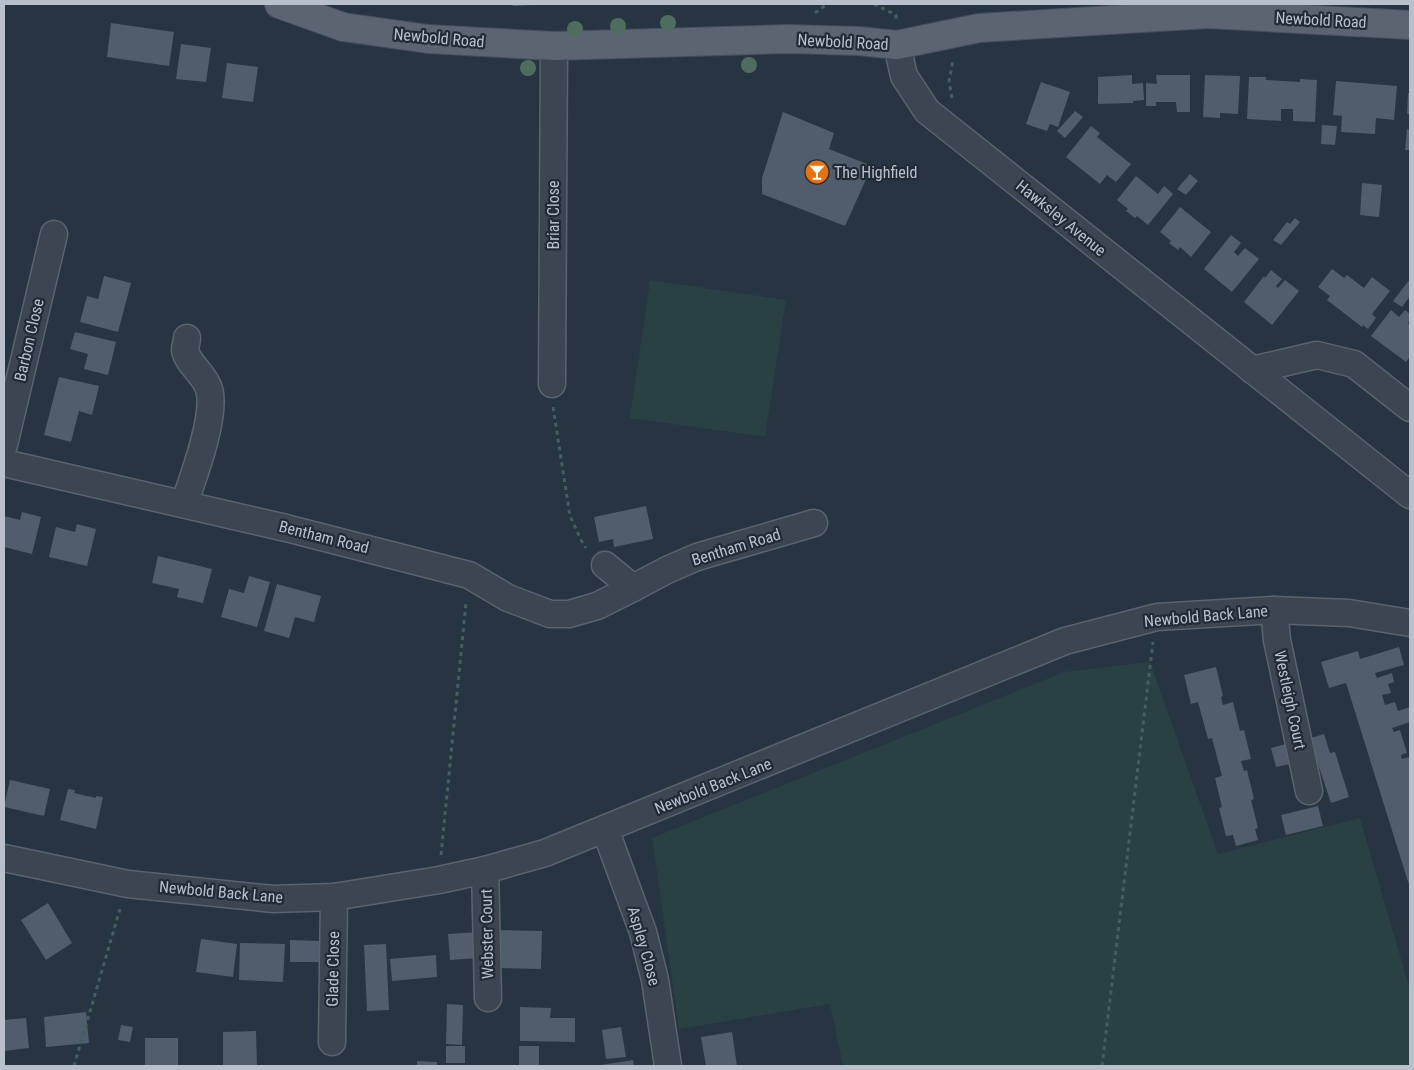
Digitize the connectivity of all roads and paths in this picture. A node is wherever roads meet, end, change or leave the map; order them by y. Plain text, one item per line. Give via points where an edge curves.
1 (279, 4) edge
2 (1293, 12) edge
3 (1410, 25) edge
4 (897, 45) junction
5 (554, 46) junction
6 (959, 55) dead end
7 (961, 138) junction
8 (54, 234) dead end
9 (187, 338) dead end
10 (1252, 370) junction
11 (552, 384) joint
12 (1410, 408) edge
13 (4, 445) edge
14 (4, 463) edge
15 (1410, 495) edge
16 (184, 504) junction
17 (814, 523) dead end
18 (605, 565) joint
19 (469, 575) junction
20 (633, 588) junction
21 (1274, 610) junction
22 (1156, 617) junction
23 (1410, 623) edge
24 (1309, 791) dead end
25 (605, 829) junction
26 (4, 858) edge
27 (485, 870) junction
28 (439, 880) junction
29 (128, 884) junction
30 (334, 897) junction
31 (488, 998) dead end
32 (332, 1042) dead end
33 (74, 1066) edge
34 (668, 1066) edge
35 (1102, 1066) edge

1 - 5 main road, Newbold Road via 343,27 428,39
2 - 3 main road, Newbold Road
2 - 4 main road, Newbold Road via 978,28
4 - 5 main road, Newbold Road via 787,38
4 - 7 street, Hawksley Avenue via 904,76 927,111
5 - 11 street, Briar Close
6 - 7 path via 953,59 949,80
7 - 10 street, Hawksley Avenue
8 - 13 street, Barbon Close
9 - 16 street via 188,358 205,380 210,399 207,431
10 - 12 street via 1316,355 1354,364
10 - 15 street, Hawksley Avenue
11 - 18 path via 553,412 570,516 590,553
14 - 16 street, Bentham Road
16 - 19 street, Bentham Road
17 - 20 street, Bentham Road via 697,557
18 - 20 street
19 - 20 street, Bentham Road via 508,598 550,614 569,614 597,606
19 - 28 path
21 - 22 street, Newbold Back Lane
21 - 23 street, Newbold Back Lane via 1349,613
21 - 24 street, Westleigh Court via 1277,640
22 - 25 street, Newbold Back Lane via 1065,641
22 - 35 path
25 - 27 street, Newbold Back Lane via 545,853
25 - 34 street, Aspley Close via 643,932 655,980
26 - 29 street, Newbold Back Lane
27 - 28 street, Newbold Back Lane
27 - 31 street, Webster Court
28 - 30 street, Newbold Back Lane
29 - 30 street, Newbold Back Lane via 273,899
29 - 33 path
30 - 32 street, Glade Close

